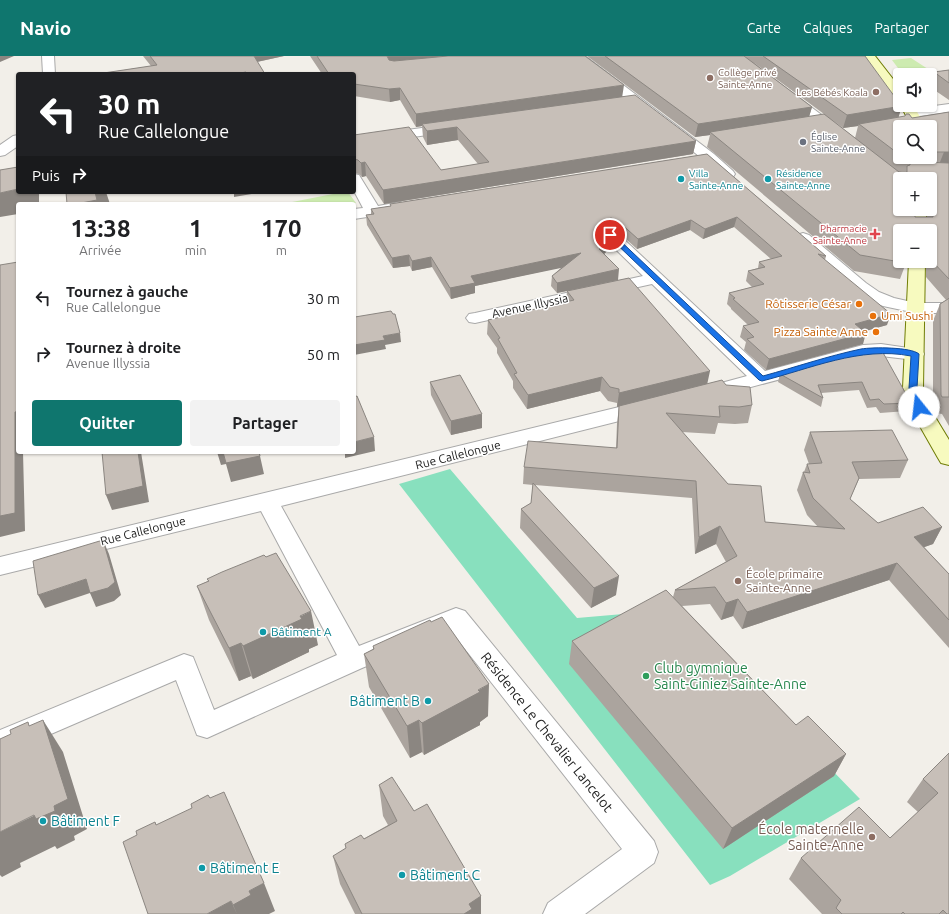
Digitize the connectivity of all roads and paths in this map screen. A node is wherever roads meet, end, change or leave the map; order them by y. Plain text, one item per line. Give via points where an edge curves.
1 (48, 56) edge
2 (577, 56) edge
3 (868, 56) edge
4 (48, 72) edge
5 (893, 88) edge
6 (778, 89) edge
7 (635, 102) junction
8 (620, 104) edge
9 (949, 108) edge
10 (914, 117) edge
11 (823, 123) junction
12 (808, 125) edge
13 (463, 126) edge
14 (852, 138) edge
15 (16, 140) edge
16 (356, 142) edge
17 (708, 142) dead end
18 (692, 144) junction
19 (0, 152) edge
20 (709, 157) junction
21 (693, 160) edge
22 (356, 181) edge
23 (739, 183) edge
24 (412, 205) edge
25 (373, 211) junction
26 (356, 214) edge
27 (794, 230) edge
28 (610, 235) edge
29 (917, 268) edge
30 (656, 278) junction
31 (916, 308) junction
32 (949, 308) edge
33 (475, 318) dead end
34 (915, 354) junction
35 (762, 379) junction
36 (949, 458) edge
37 (267, 500) junction
38 (0, 566) edge
39 (353, 660) junction
40 (0, 744) edge
41 (559, 914) edge

1 - 4 street
2 - 7 street
3 - 5 street
6 - 11 street
7 - 8 street
7 - 18 street
9 - 10 street
11 - 12 street
11 - 14 street via 840,135
13 - 16 street
15 - 19 street
17 - 18 street
18 - 20 street
20 - 21 street
20 - 23 street
22 - 25 street
24 - 25 street
25 - 26 street
27 - 31 street via 873,296
28 - 30 street
29 - 31 street
30 - 33 street, Avenue Illyssia
30 - 35 street
31 - 32 street
31 - 34 street
34 - 35 street, Rue Callelongue via 881,350 863,351
34 - 36 street via 913,388 919,407
35 - 37 street, Rue Callelongue
37 - 38 street, Rue Callelongue
37 - 39 street
39 - 40 street, Résidence Le Chevalier Lancelot via 207,726 184,665
39 - 41 street, Résidence Le Chevalier Lancelot via 456,618 643,852

